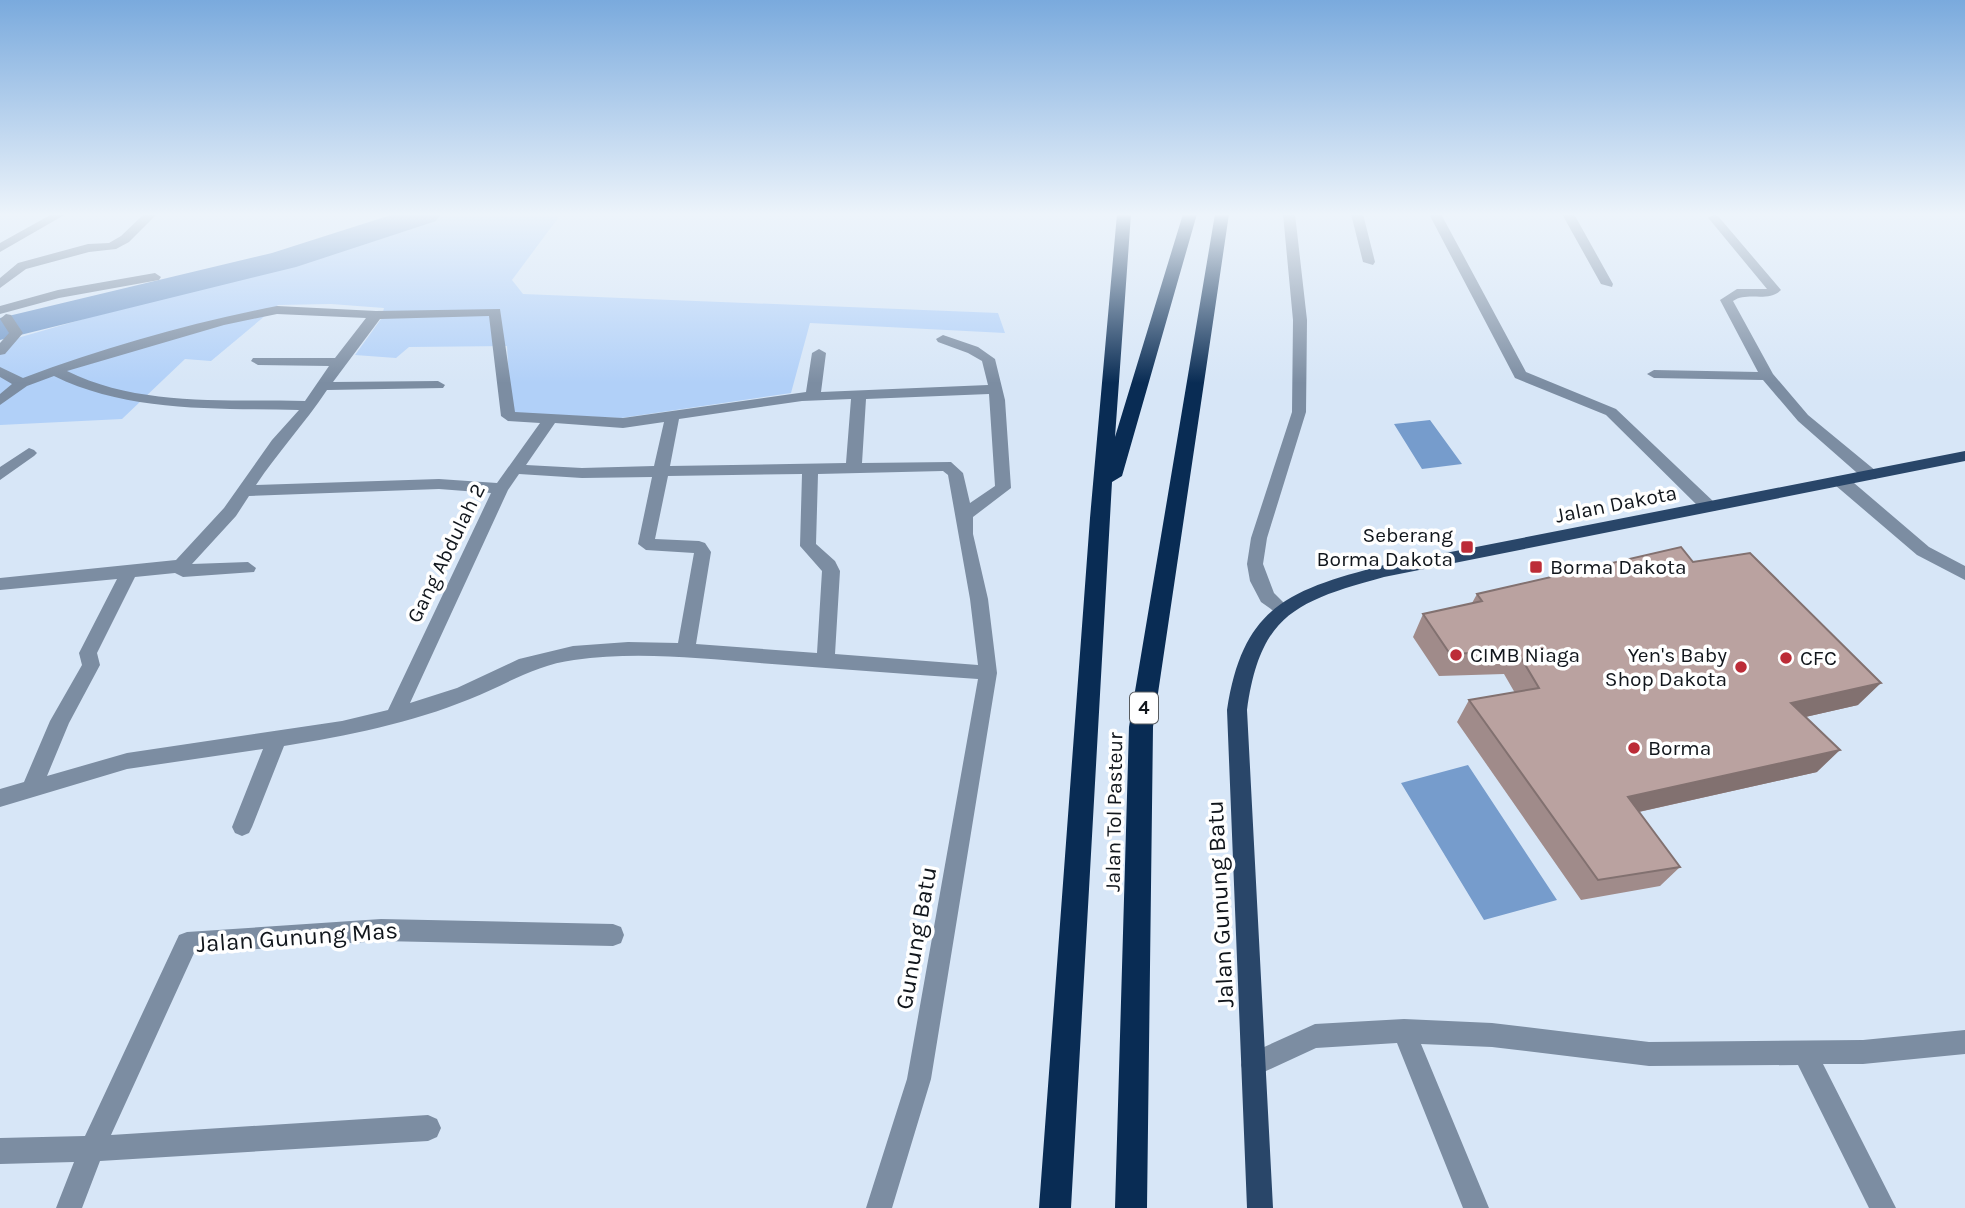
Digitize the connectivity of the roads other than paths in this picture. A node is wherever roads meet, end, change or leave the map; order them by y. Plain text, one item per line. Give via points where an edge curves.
1 (17, 270) edge
2 (1120, 270) edge
3 (1173, 270) edge
4 (1213, 270) edge
5 (1295, 270) edge
6 (1465, 270) edge
7 (1599, 270) edge
8 (1758, 270) edge
9 (155, 277) dead end
10 (0, 284) edge
11 (1607, 284) dead end
12 (95, 286) junction
13 (0, 296) edge
14 (3, 314) edge
15 (376, 315) junction
16 (943, 339) dead end
17 (0, 351) edge
18 (819, 353) dead end
19 (258, 361) dead end
20 (339, 362) junction
21 (55, 370) junction
22 (0, 371) edge
23 (1654, 374) dead end
24 (1767, 376) junction
25 (22, 383) junction
26 (438, 385) dead end
27 (322, 386) junction
28 (996, 389) junction
29 (859, 394) junction
30 (813, 396) junction
31 (0, 401) edge
32 (308, 406) junction
33 (672, 416) junction
34 (551, 418) junction
35 (29, 453) dead end
36 (1965, 456) edge
37 (854, 466) junction
38 (810, 468) junction
39 (516, 469) junction
40 (663, 469) junction
41 (0, 475) edge
42 (1870, 475) junction
43 (1841, 481) junction
44 (501, 489) junction
45 (245, 491) junction
46 (1709, 507) junction
47 (965, 515) junction
48 (1100, 518) junction
49 (181, 566) junction
50 (248, 568) dead end
51 (129, 572) junction
52 (1965, 574) edge
53 (0, 584) edge
54 (1282, 611) junction
55 (686, 650) junction
56 (826, 660) junction
57 (988, 673) junction
58 (395, 716) junction
59 (278, 737) junction
60 (32, 788) junction
61 (0, 799) edge
62 (242, 827) dead end
63 (613, 935) dead end
64 (1404, 1031) junction
65 (1965, 1042) edge
66 (1805, 1054) junction
67 (1253, 1065) junction
68 (428, 1128) dead end
69 (92, 1149) junction
70 (0, 1151) edge
71 (69, 1208) edge
72 (878, 1208) edge
73 (1055, 1208) edge
74 (1131, 1208) edge
75 (1260, 1208) edge
76 (1476, 1208) edge
77 (1884, 1208) edge

1 - 10 street
2 - 48 highway, Jalan Tol Pasteur
3 - 48 highway
4 - 74 highway, Jalan Tol Pasteur / 4 via 1141,727
5 - 54 street via 1300,320 1299,412 1255,564 1268,597
6 - 46 street via 1520,375 1611,412
7 - 11 street
8 - 24 street via 1775,290 1737,293 1726,300
9 - 12 street
12 - 13 street
12 - 14 street
14 - 17 street via 16,333
15 - 20 street
15 - 21 street via 277,310 222,321
15 - 34 street via 495,313 508,416
16 - 28 street via 984,355
18 - 30 street
19 - 20 street
20 - 27 street
21 - 25 street
21 - 32 street via 73,383 152,398
22 - 25 street
23 - 24 street
24 - 42 street via 1803,418
25 - 31 street
26 - 27 street
27 - 32 street
28 - 29 street
28 - 47 street via 1003,488
29 - 30 street
29 - 37 street
30 - 33 street
32 - 45 street
33 - 34 street via 623,423
33 - 40 street
34 - 39 street, Gang Abdulah 2
35 - 41 street
36 - 42 main road, Jalan Dakota
37 - 38 street, Gunung Batu
37 - 47 street, Gunung Batu via 946,466 955,473
38 - 40 street, Gunung Batu
38 - 56 street via 808,546 831,571
39 - 40 street, Gunung Batu
39 - 44 street, Gang Abdulah 2
40 - 55 street via 648,546 699,547 703,552
42 - 43 main road, Jalan Dakota
43 - 46 main road, Jalan Dakota
43 - 52 street via 1923,551
44 - 45 street via 439,484
44 - 58 street, Gang Abdulah 2
45 - 49 street
46 - 54 main road, Jalan Dakota via 1384,571 1309,595
47 - 57 street, Gunung Batu
48 - 73 highway, Jalan Tol Pasteur
49 - 50 street via 183,571
49 - 51 street
51 - 53 street
51 - 60 street via 88,653 91,665 60,720
54 - 67 main road, Jalan Gunung Batu via 1261,629 1239,678
55 - 56 street
55 - 58 street via 628,649 557,656
56 - 57 street
57 - 72 street, Gunung Batu via 919,1079
58 - 59 street
59 - 60 street via 127,761
59 - 62 street
60 - 61 street
63 - 69 street, Jalan Gunung Mas via 381,930 187,943
64 - 66 street via 1492,1035 1649,1054
64 - 67 street via 1315,1036
64 - 76 street
65 - 66 street
66 - 77 street
67 - 75 main road, Jalan Gunung Batu
68 - 69 street
69 - 70 street
69 - 71 street, Jalan Gunung Mas

